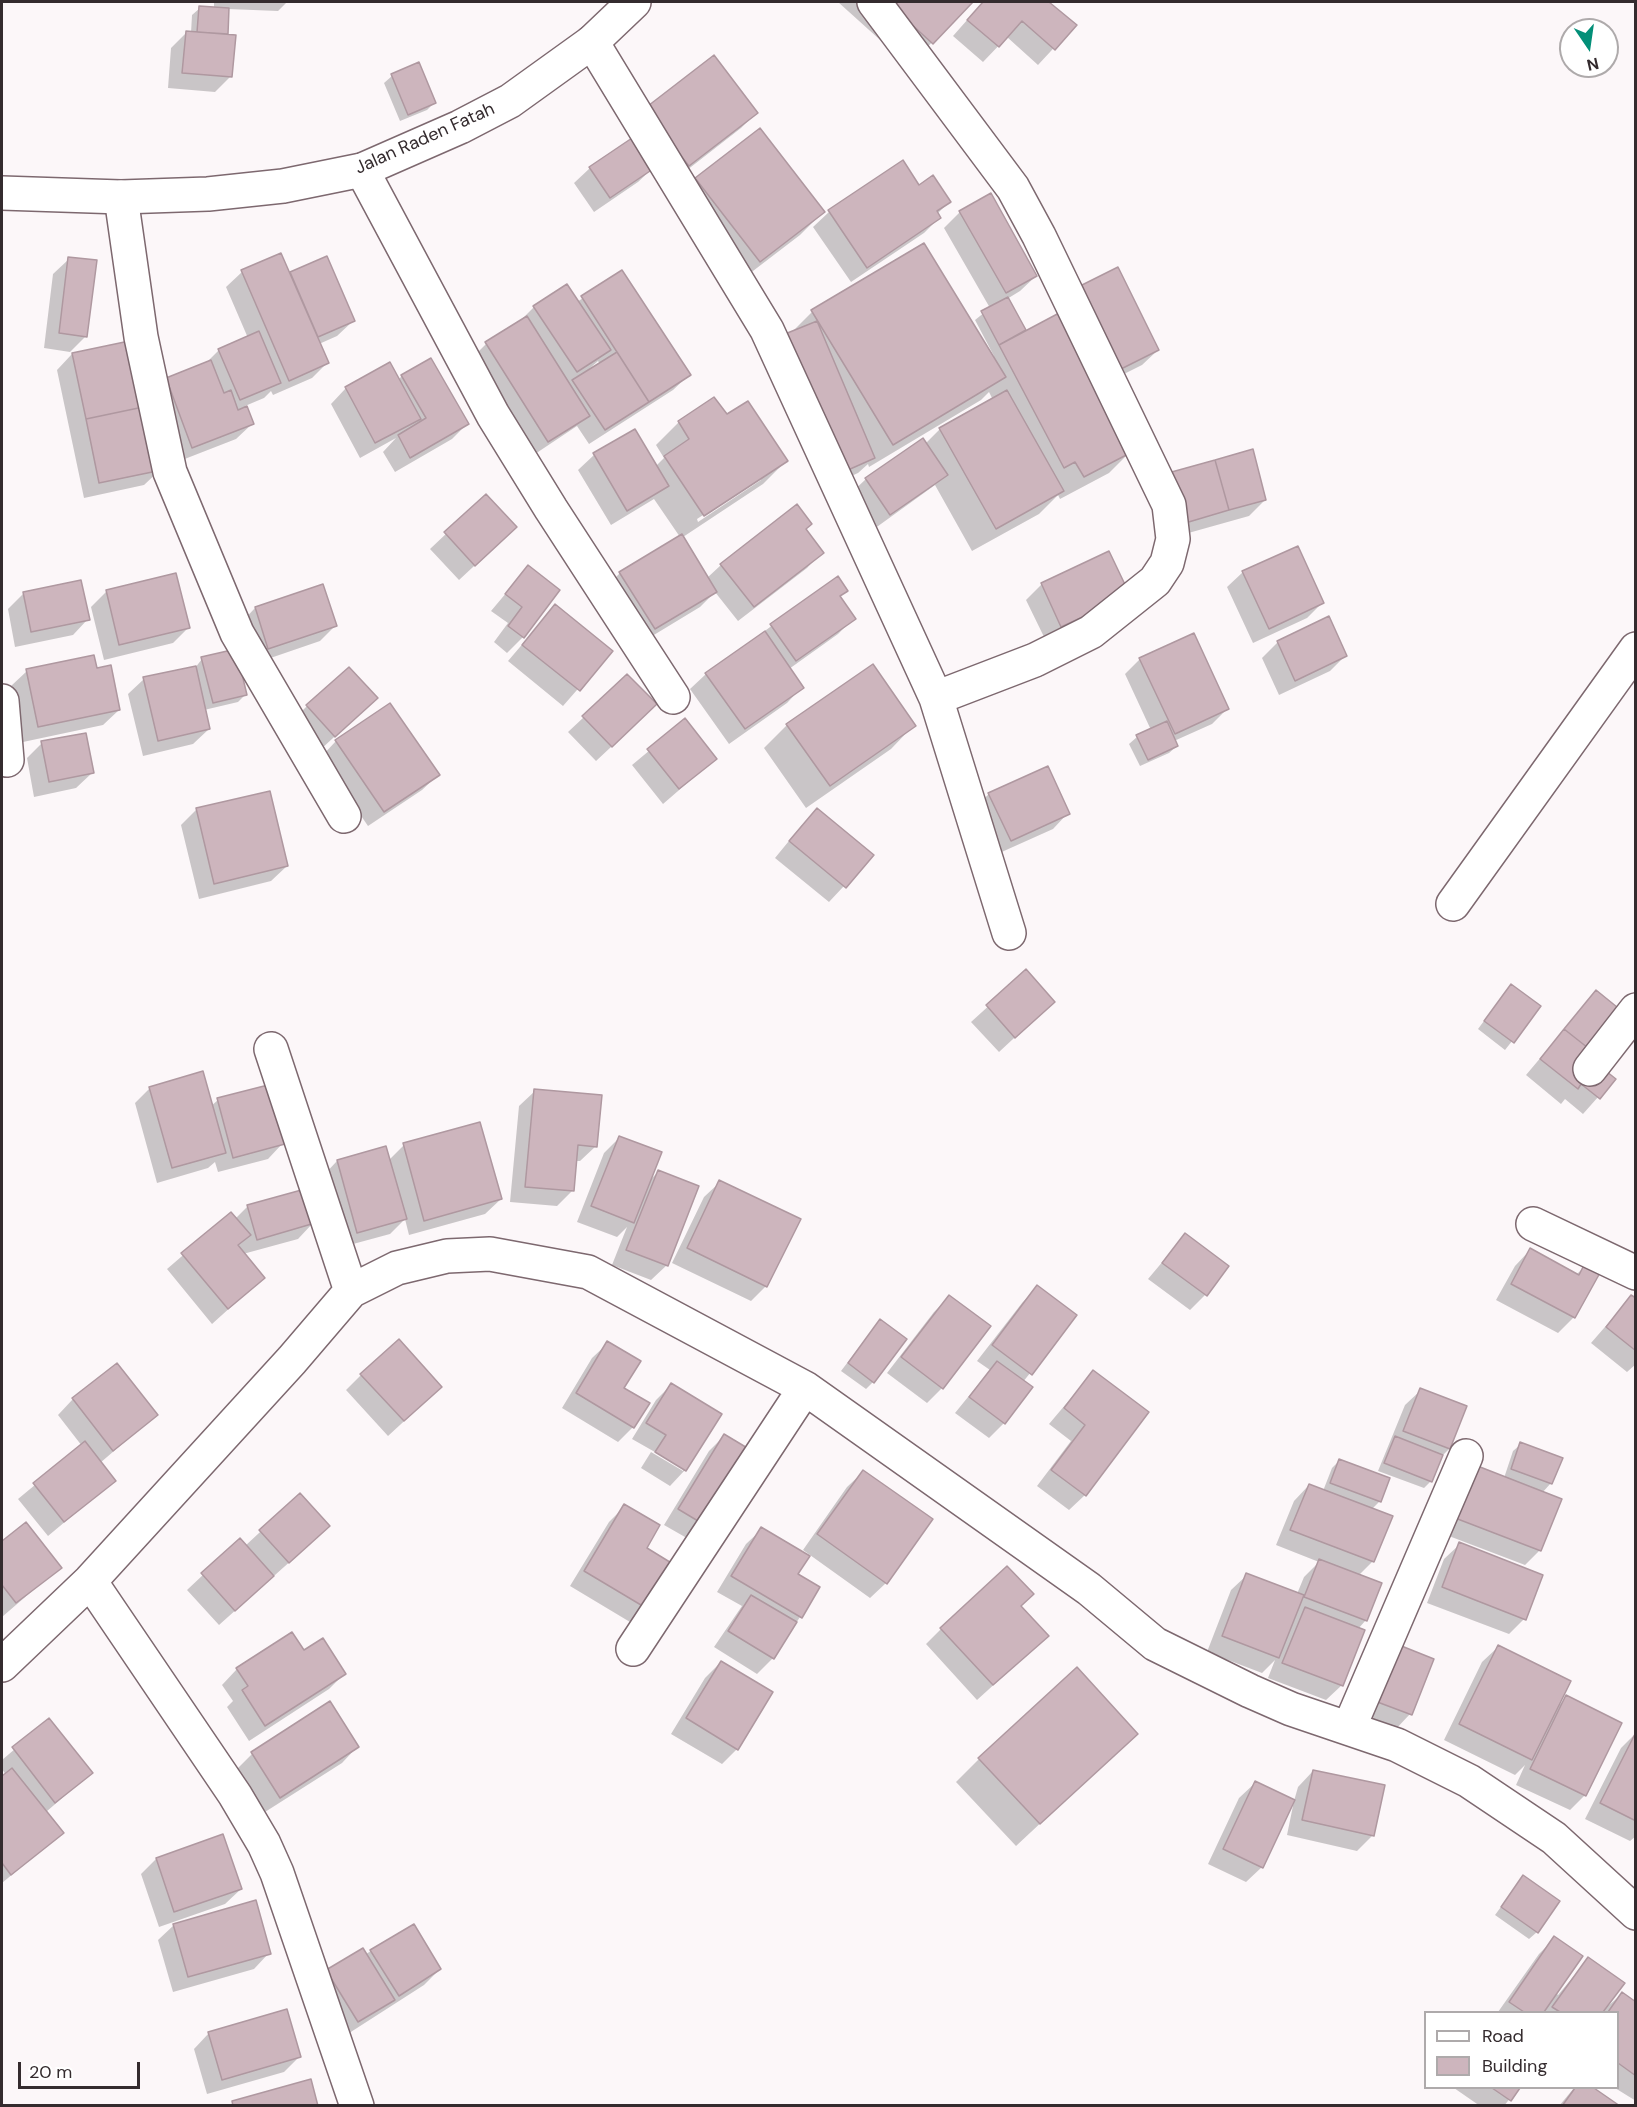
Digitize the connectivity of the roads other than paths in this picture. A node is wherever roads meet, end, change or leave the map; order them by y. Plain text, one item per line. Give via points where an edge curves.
1 (634, 2) edge
2 (873, 2) edge
3 (592, 42) junction
4 (362, 170) junction
5 (2, 193) edge
6 (121, 197) junction
7 (1635, 649) edge
8 (673, 697) dead end
9 (936, 698) junction
10 (2, 701) edge
11 (6, 760) dead end
12 (344, 816) dead end
13 (1454, 904) dead end
14 (1009, 933) dead end
15 (1635, 1010) edge
16 (271, 1049) dead end
17 (1590, 1069) dead end
18 (1533, 1224) dead end
19 (1635, 1273) edge
20 (351, 1291) junction
21 (805, 1388) junction
22 (1466, 1456) dead end
23 (90, 1581) junction
24 (633, 1648) dead end
25 (2, 1665) edge
26 (1349, 1728) junction
27 (1635, 1912) edge
28 (357, 2106) edge

1 - 3 main road, Jalan Raden Fatah
2 - 9 main road via 1013,188 1169,505 1173,539 1167,563 1155,581 1090,632 1035,660
3 - 4 main road, Jalan Raden Fatah via 510,101
3 - 9 main road via 767,330
4 - 6 main road, Jalan Raden Fatah via 283,186
4 - 8 main road via 493,415
5 - 6 main road, Jalan Raden Fatah
6 - 12 main road via 141,337 170,472 237,633
7 - 13 main road
9 - 14 main road
10 - 11 main road
15 - 17 main road
16 - 20 main road
18 - 19 main road
20 - 21 main road via 397,1268 447,1256 490,1254 588,1272
20 - 23 main road
21 - 24 main road
21 - 26 main road via 1089,1589 1155,1644 1260,1696
22 - 26 main road
23 - 25 main road
23 - 28 main road via 264,1844
26 - 27 main road via 1407,1750 1469,1781 1513,1809 1554,1838

